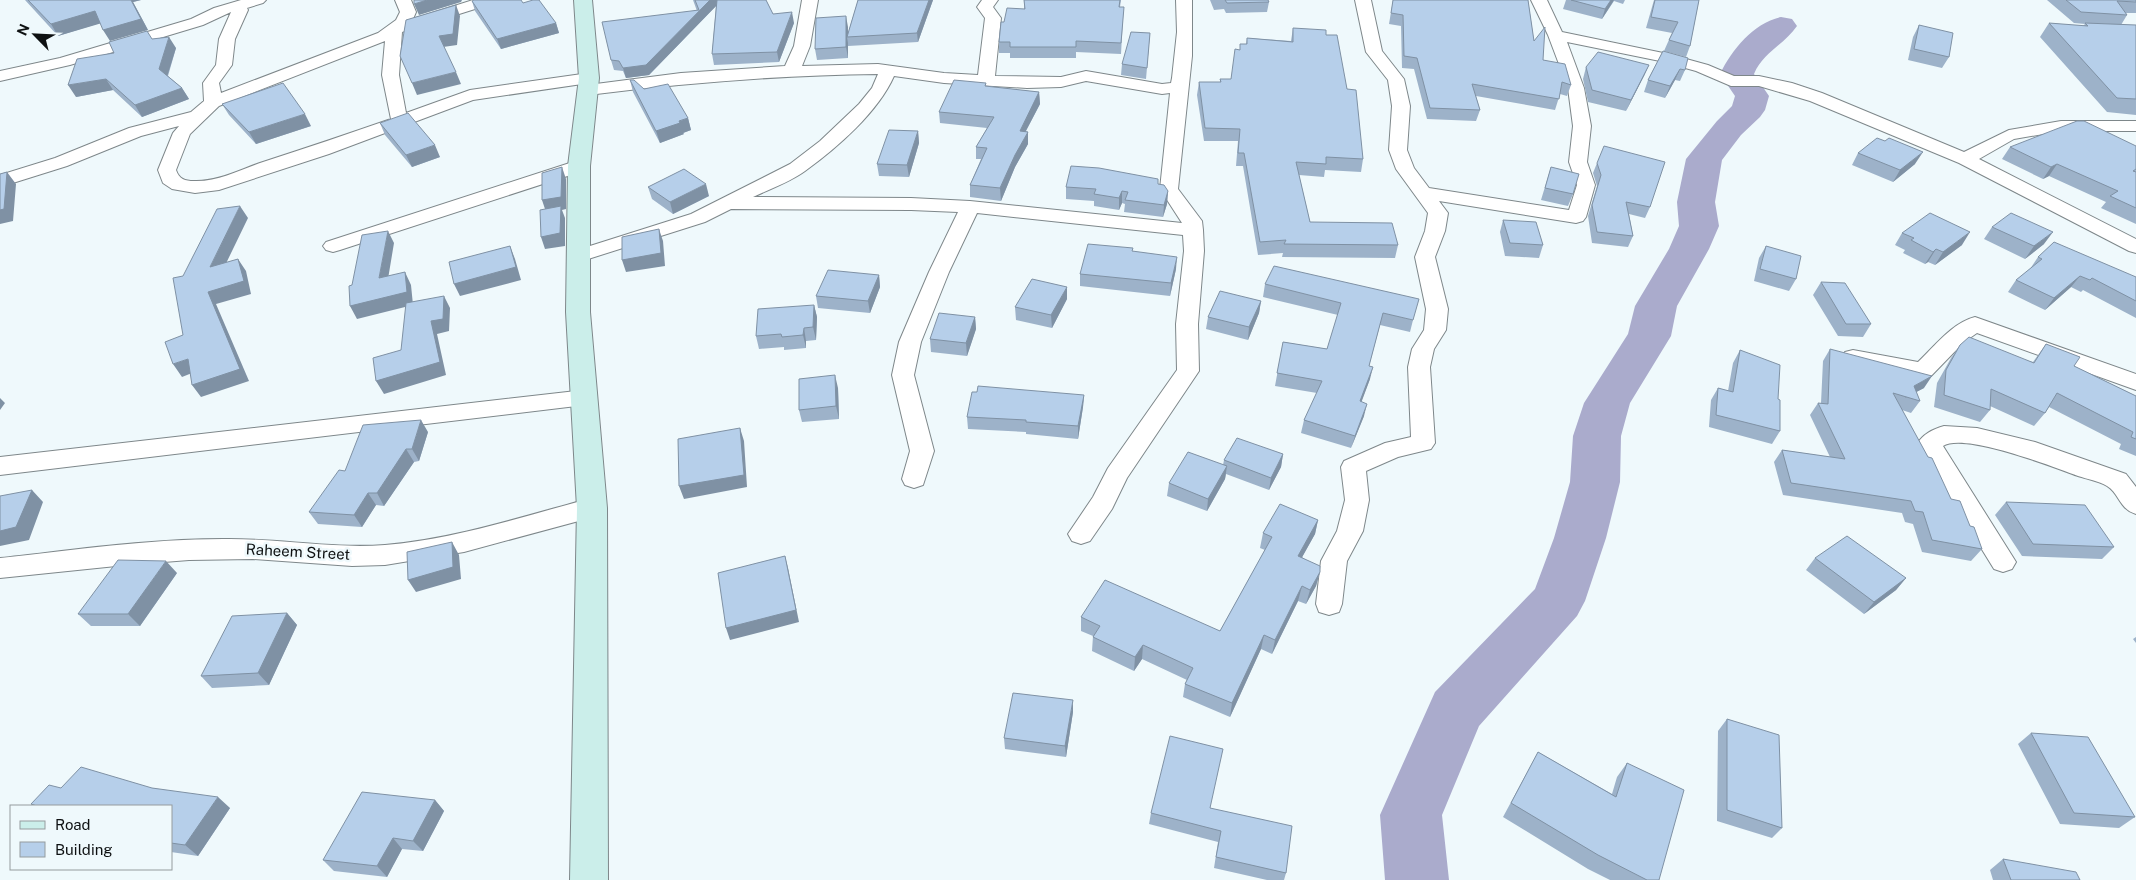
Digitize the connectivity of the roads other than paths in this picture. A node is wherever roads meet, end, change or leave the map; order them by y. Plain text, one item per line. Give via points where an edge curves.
1 (258, 0) edge
2 (403, 0) edge
3 (489, 0) edge
4 (584, 0) edge
5 (810, 0) edge
6 (990, 0) edge
7 (1184, 0) edge
8 (1363, 0) edge
9 (1539, 0) edge
10 (238, 6) junction
11 (394, 28) junction
12 (1556, 35) junction
13 (888, 70) junction
14 (791, 71) junction
15 (0, 76) edge
16 (986, 79) junction
17 (588, 84) junction
18 (1179, 88) junction
19 (214, 102) junction
20 (197, 116) junction
21 (400, 121) junction
22 (2136, 126) edge
23 (1965, 159) junction
24 (579, 166) junction
25 (0, 180) edge
26 (1422, 192) junction
27 (728, 203) junction
28 (970, 207) junction
29 (1193, 230) junction
30 (333, 246) dead end
31 (2136, 247) edge
32 (578, 256) junction
33 (1830, 353) edge
34 (2136, 382) edge
35 (585, 398) junction
36 (0, 466) edge
37 (914, 479) dead end
38 (2136, 505) edge
39 (592, 508) junction
40 (1081, 534) dead end
41 (2003, 562) dead end
42 (0, 568) edge
43 (1329, 604) dead end
44 (589, 880) edge

1 - 10 street
2 - 11 street via 408,12 403,23
3 - 11 street
4 - 17 street
5 - 14 street via 802,46
6 - 16 street via 985,8 993,18
7 - 18 street
8 - 26 street via 1374,52 1396,79 1401,106 1398,150 1405,169
9 - 12 street
10 - 15 street via 205,10 197,22 64,62
10 - 19 street via 240,10 227,39 224,65 211,83
11 - 19 street via 356,48
11 - 21 street via 389,57 390,85
12 - 23 street via 1662,57 1702,68 1732,81 1759,81 1786,87
12 - 26 street via 1576,88 1582,126 1578,162 1586,185 1576,218
13 - 14 street
13 - 16 street via 944,78
13 - 27 street via 875,96 826,145 797,168
14 - 17 street
16 - 18 street via 1061,82 1086,76 1162,89
17 - 21 street via 470,95
17 - 24 street
18 - 29 street via 1169,189 1192,221
19 - 20 street
20 - 21 street via 182,133 167,170 170,179 179,185 219,184
20 - 25 street via 135,132 62,162
22 - 23 street via 2061,126 2009,135
23 - 31 street
24 - 30 street
24 - 32 street
26 - 43 street via 1438,213 1425,257 1437,309 1435,330 1423,349 1419,367 1423,443 1393,450 1353,467 1356,500 1350,531 1334,561
27 - 28 street
27 - 32 street via 698,218
28 - 29 street
28 - 37 street via 910,342 903,376 922,451
29 - 40 street via 1187,324 1188,371 1117,474
32 - 35 street via 578,312
33 - 34 street via 1923,371 1956,337 1975,324
35 - 36 street
35 - 39 street
38 - 41 street via 2116,480 2035,451 1976,436 1944,434 1929,444
39 - 42 street, Raheem Street via 442,547 385,555 334,556 254,549 170,550
39 - 44 street

